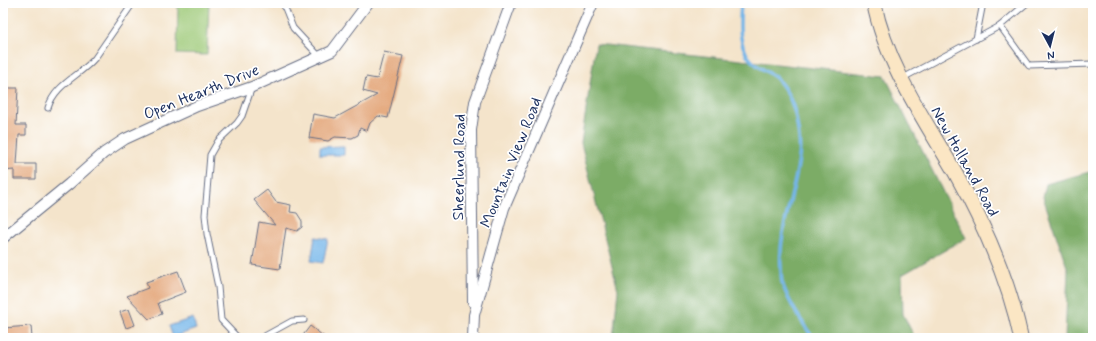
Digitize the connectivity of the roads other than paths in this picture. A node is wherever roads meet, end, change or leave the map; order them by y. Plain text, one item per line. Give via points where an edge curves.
1 (133, 3) edge
2 (283, 3) edge
3 (368, 3) edge
4 (511, 3) edge
5 (593, 3) edge
6 (874, 3) edge
7 (983, 3) edge
8 (1027, 3) edge
9 (1000, 26) junction
10 (976, 39) junction
11 (320, 57) junction
12 (1093, 64) edge
13 (902, 79) junction
14 (252, 88) junction
15 (48, 108) dead end
16 (3, 238) edge
17 (474, 315) junction
18 (304, 320) dead end
19 (238, 338) edge
20 (261, 338) edge
21 (473, 338) edge
22 (1021, 338) edge

1 - 15 lane via 95,58 59,88 52,96
2 - 11 lane via 293,28
3 - 11 street, Open Hearth Drive via 332,51
4 - 17 street, Sheerlund Road via 474,102 471,130
5 - 17 street, Mountain View Road via 504,208
6 - 13 main road, New Holland Road via 888,50
7 - 10 lane
8 - 9 lane
9 - 10 lane
9 - 12 lane via 1030,66
10 - 13 lane
11 - 14 street, Open Hearth Drive
13 - 22 main road, New Holland Road via 988,236
14 - 16 street, Open Hearth Drive via 197,106 125,139
14 - 19 lane via 242,116 218,141 210,155 204,215 218,287 221,320
17 - 21 street, Mountain View Road
18 - 20 lane via 292,321

